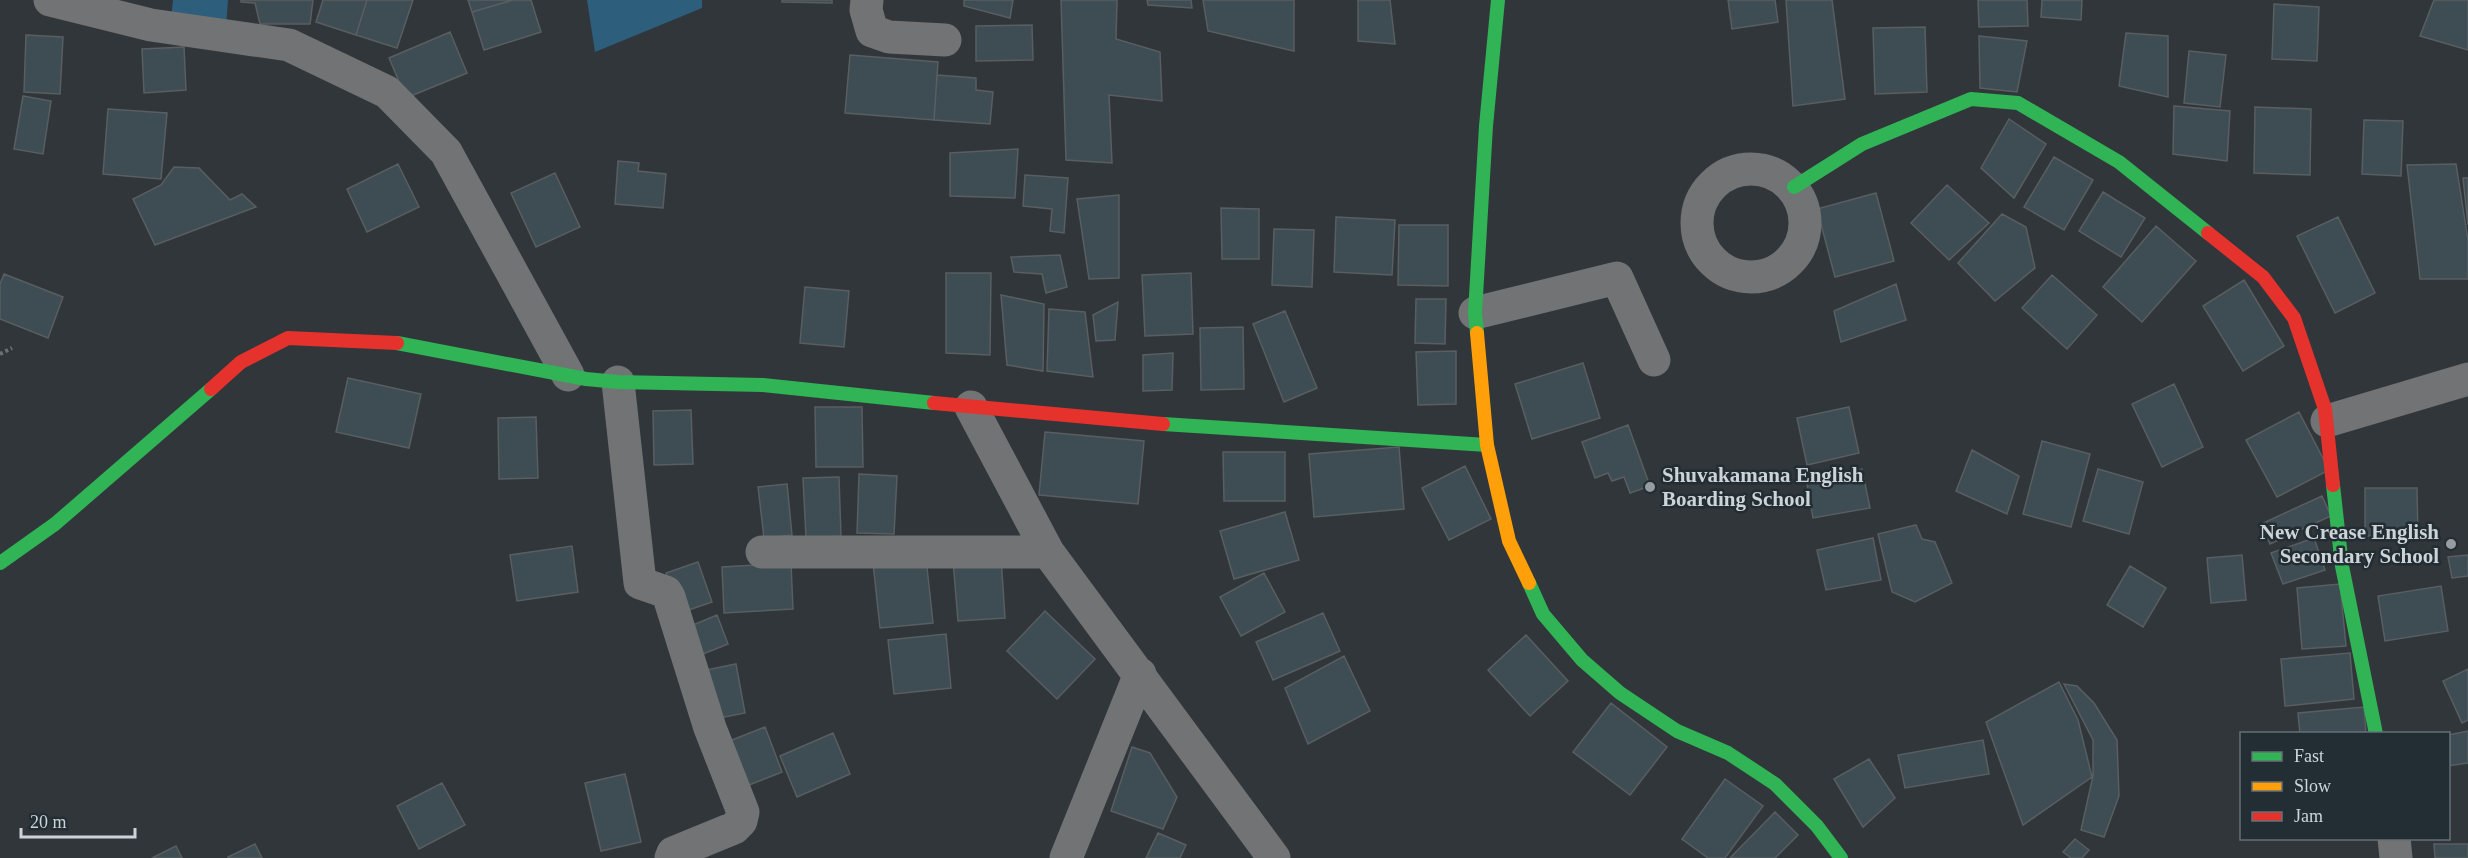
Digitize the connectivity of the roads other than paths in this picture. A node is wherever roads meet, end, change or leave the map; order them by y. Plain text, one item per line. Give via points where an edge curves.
1 (51, 0) edge
2 (867, 0) edge
3 (1498, 0) edge
4 (945, 40) dead end
5 (1794, 187) dead end
6 (1475, 314) junction
7 (1654, 360) dead end
8 (568, 375) junction
9 (2468, 379) edge
10 (618, 382) junction
11 (971, 407) junction
12 (2327, 421) junction
13 (1487, 445) junction
14 (762, 552) dead end
15 (1048, 552) junction
16 (0, 563) edge
17 (1140, 674) junction
18 (2376, 732) edge
19 (2394, 840) edge
20 (671, 858) edge
21 (1066, 858) edge
22 (1274, 858) edge
23 (1841, 858) edge
24 (2396, 858) edge

1 - 8 street via 151,25 289,45 387,92 446,152
2 - 4 street via 872,31 889,37
3 - 6 street
5 - 12 street via 1862,144 1971,99 2018,103 2119,162 2263,277 2294,318
6 - 7 street via 1617,278
6 - 13 street
8 - 10 street
8 - 16 street via 390,342 288,338 241,362 55,524
9 - 12 street
10 - 11 street via 763,385
10 - 20 street via 640,583 666,592 669,597 710,728 742,812 741,821 734,828 673,853
11 - 13 street via 1237,430
11 - 15 street
12 - 18 street via 2342,566
13 - 23 street via 1509,541 1543,614 1569,645 1620,693 1677,731 1728,753 1775,784
14 - 15 street
15 - 17 street
17 - 21 street
17 - 22 street
19 - 24 street

